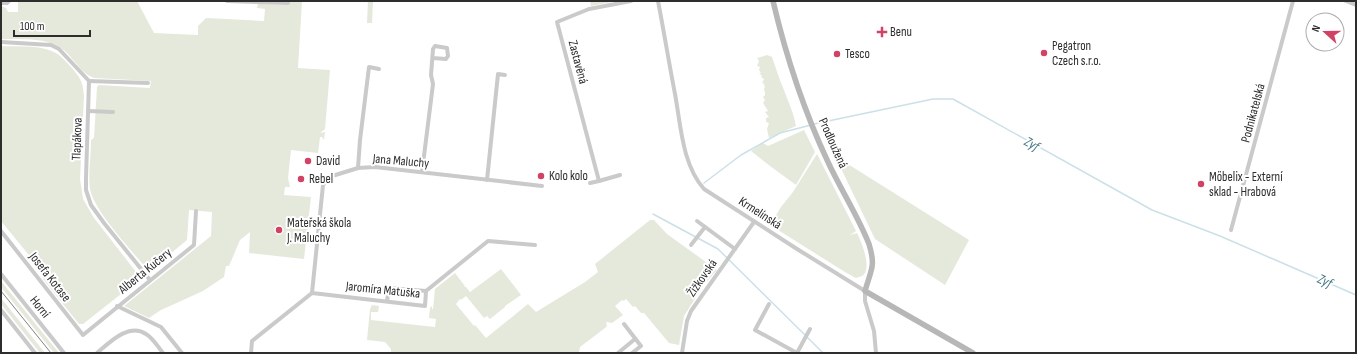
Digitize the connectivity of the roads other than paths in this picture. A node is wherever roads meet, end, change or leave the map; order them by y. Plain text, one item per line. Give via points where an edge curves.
1 (9, 1) edge
2 (227, 1) edge
3 (631, 1) edge
4 (658, 1) edge
5 (773, 1) edge
6 (1293, 1) edge
7 (1346, 1) edge
8 (262, 2) edge
9 (1, 3) edge
10 (288, 3) dead end
11 (1356, 6) edge
12 (1, 42) edge
13 (432, 58) dead end
14 (380, 69) dead end
15 (505, 75) dead end
16 (90, 82) junction
17 (148, 83) dead end
18 (88, 111) junction
19 (113, 112) dead end
20 (358, 168) junction
21 (422, 172) junction
22 (620, 175) dead end
23 (487, 180) junction
24 (599, 181) junction
25 (590, 183) dead end
26 (542, 186) dead end
27 (196, 211) dead end
28 (697, 221) dead end
29 (754, 222) junction
30 (705, 227) junction
31 (1231, 230) dead end
32 (1, 231) edge
33 (535, 244) dead end
34 (691, 245) dead end
35 (735, 249) junction
36 (1, 274) edge
37 (150, 280) junction
38 (865, 290) junction
39 (426, 291) junction
40 (312, 293) junction
41 (387, 301) junction
42 (769, 304) dead end
43 (117, 306) junction
44 (1, 310) edge
45 (624, 324) dead end
46 (810, 329) dead end
47 (83, 335) joint
48 (635, 339) junction
49 (35, 353) edge
50 (64, 353) edge
51 (97, 353) edge
52 (163, 353) edge
53 (182, 353) edge
54 (251, 353) edge
55 (618, 353) edge
56 (632, 353) edge
57 (682, 353) edge
58 (797, 353) edge
59 (876, 353) edge
60 (973, 353) edge

1 - 9 street
2 - 8 street
3 - 24 street, Zastavěná via 589,9 558,22
4 - 29 street, Krmelínská via 681,130 693,173 704,189
5 - 38 main road, Prodloužená via 788,58 814,129 870,244 872,268
6 - 31 street, Podnikatelská
7 - 11 street
8 - 10 street
12 - 16 street via 51,45 60,49
13 - 21 street via 432,84
14 - 20 street via 369,67
15 - 23 street via 498,74
16 - 17 street
16 - 18 street, Tlapákova
18 - 19 street
18 - 37 street, Tlapákova via 86,190 91,205
20 - 21 street, Jana Maluchy via 375,167
20 - 40 street, Jana Maluchy via 329,177 323,185
21 - 23 street, Jana Maluchy
22 - 24 street
23 - 26 street, Jana Maluchy
24 - 25 street
27 - 37 street, Alberta Kučery via 194,245
28 - 30 street
29 - 35 street, Žižkovská
29 - 38 street, Krmelínská
30 - 34 street
30 - 35 street
32 - 47 street, Josefa Kotase
33 - 39 street, Jaromíra Matuška via 488,241
35 - 57 street, Žižkovská via 691,311
36 - 50 street, Horní
37 - 43 street, Alberta Kučery
38 - 59 street
38 - 60 main road, Krmelínská
39 - 41 street via 389,288
39 - 41 street, Jaromíra Matuška via 425,306
40 - 41 street, Jaromíra Matuška
40 - 54 street via 252,341
42 - 58 street via 755,330
43 - 47 street, Alberta Kučery
43 - 53 street via 161,327
44 - 49 street
45 - 48 street
46 - 58 street
48 - 55 street
48 - 56 street via 641,346
51 - 52 street via 122,334 138,331 146,333

